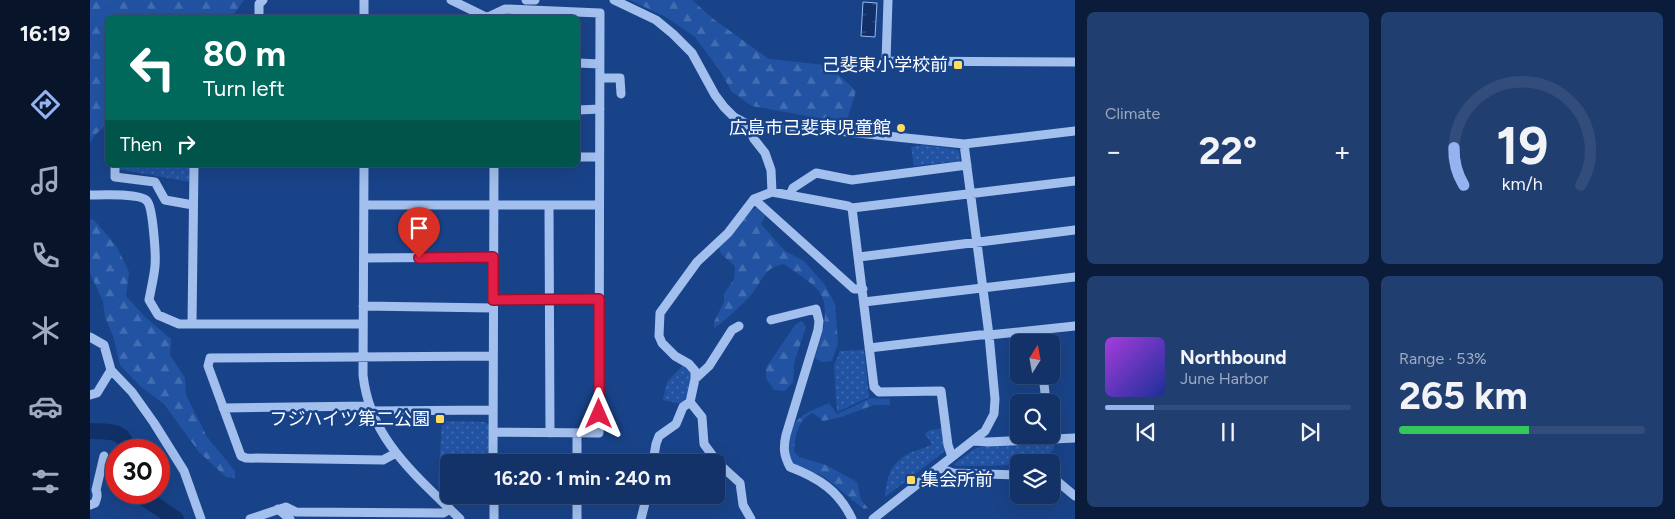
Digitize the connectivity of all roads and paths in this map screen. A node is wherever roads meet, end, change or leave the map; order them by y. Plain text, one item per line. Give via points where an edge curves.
1 (263, 0) edge
2 (364, 0) edge
3 (452, 0) edge
4 (526, 0) edge
5 (535, 0) edge
6 (614, 0) edge
7 (888, 0) edge
8 (259, 15) edge
9 (364, 15) edge
10 (484, 15) edge
11 (492, 15) edge
12 (1075, 62) edge
13 (580, 63) edge
14 (600, 64) junction
15 (600, 78) junction
16 (621, 94) dead end
17 (580, 110) edge
18 (600, 110) junction
19 (747, 124) junction
20 (1075, 130) edge
21 (964, 144) junction
22 (580, 157) edge
23 (600, 157) junction
24 (967, 165) junction
25 (115, 167) edge
26 (194, 167) edge
27 (364, 167) edge
28 (494, 167) edge
29 (1075, 181) edge
30 (772, 192) junction
31 (970, 193) junction
32 (90, 194) edge
33 (790, 195) junction
34 (754, 199) junction
35 (193, 205) junction
36 (364, 205) junction
37 (599, 205) junction
38 (493, 206) junction
39 (549, 206) junction
40 (852, 208) junction
41 (1075, 230) edge
42 (976, 242) junction
43 (493, 257) junction
44 (859, 257) junction
45 (364, 258) junction
46 (1075, 277) edge
47 (982, 288) junction
48 (862, 289) junction
49 (550, 299) junction
50 (599, 299) junction
51 (864, 302) junction
52 (493, 304) junction
53 (363, 306) junction
54 (771, 320) dead end
55 (192, 324) junction
56 (363, 324) junction
57 (739, 326) dead end
58 (1075, 326) edge
59 (1038, 330) junction
60 (1039, 334) edge
61 (989, 335) junction
62 (90, 337) edge
63 (869, 348) junction
64 (493, 356) junction
65 (363, 357) junction
66 (111, 370) junction
67 (695, 379) junction
68 (90, 395) edge
69 (690, 402) junction
70 (223, 408) junction
71 (370, 409) junction
72 (492, 410) junction
73 (493, 432) junction
74 (550, 433) junction
75 (577, 434) junction
76 (1060, 438) edge
77 (1075, 438) edge
78 (974, 440) junction
79 (1010, 441) edge
80 (396, 453) junction
81 (493, 454) edge
82 (577, 454) edge
83 (654, 454) edge
84 (104, 456) dead end
85 (952, 457) junction
86 (939, 468) junction
87 (1010, 475) edge
88 (1060, 484) edge
89 (1075, 496) edge
90 (494, 504) edge
91 (577, 504) edge
92 (644, 504) edge
93 (90, 505) edge
94 (278, 509) junction
95 (450, 509) junction
96 (876, 518) edge
97 (201, 519) edge
98 (250, 519) edge
99 (290, 519) edge
100 (460, 519) edge
101 (494, 519) edge
102 (577, 519) edge
103 (641, 519) edge
104 (751, 519) edge
105 (852, 519) edge

1 - 8 street via 259,4
2 - 9 street
3 - 10 street
4 - 5 street
6 - 19 street via 656,20 673,34 692,53 724,107
7 - 12 street via 886,61
11 - 14 street via 504,9 600,13
13 - 14 street
14 - 15 street
15 - 16 street via 620,78
15 - 18 street
17 - 18 street
18 - 23 street
19 - 21 street
19 - 30 street via 765,153 771,170
20 - 21 street
21 - 24 street
22 - 23 street
23 - 37 street
24 - 31 street
24 - 33 street via 852,180 816,173 793,188
25 - 35 street via 115,177 155,182 165,200
26 - 35 street
27 - 36 street
28 - 38 street
29 - 31 street
30 - 33 street
30 - 34 street
31 - 40 street
31 - 42 street
32 - 55 street via 147,200 156,264 149,300 158,315 179,324
33 - 40 street
34 - 48 street via 854,289
34 - 67 street via 728,233 697,262 660,312 659,336 662,343 689,364 695,371
35 - 55 street
36 - 38 street
36 - 45 street
37 - 39 street
37 - 50 street
38 - 39 street
38 - 43 street
39 - 49 street
40 - 44 street
41 - 42 street
42 - 44 street
42 - 47 street
43 - 45 street
43 - 52 street
44 - 48 street
45 - 53 street
46 - 47 street
47 - 51 street
47 - 61 street
48 - 51 street
49 - 50 street
49 - 52 street
49 - 74 street
50 - 75 street via 599,434
51 - 63 street
52 - 53 street
52 - 64 street
53 - 56 street
54 - 105 street via 816,309 818,330 786,435 785,457 790,468 825,484 845,504
55 - 56 street
56 - 65 street
57 - 67 street via 732,330 709,366
58 - 59 street
59 - 60 street
59 - 61 street
61 - 63 street
61 - 78 street via 994,414 985,431
62 - 66 street via 104,345
63 - 85 street via 874,387 879,392 941,391
64 - 65 street
64 - 72 street
65 - 70 street via 210,358 208,366
65 - 71 street via 365,392
66 - 68 street via 97,393
66 - 97 street via 132,392 184,471
67 - 69 street
69 - 83 street via 683,407 676,424 660,436
69 - 104 street via 702,417 704,444 740,483 743,505
70 - 71 street
70 - 80 street via 241,456 246,458 383,460
71 - 72 street
71 - 80 street via 381,433
72 - 73 street
73 - 74 street
73 - 81 street
74 - 75 street
75 - 82 street
76 - 77 street
78 - 79 street
78 - 85 street
80 - 95 street
84 - 93 street via 96,490 98,494 95,503
85 - 86 street
86 - 87 street via 954,473
86 - 96 street
88 - 89 street
90 - 101 street
91 - 102 street
92 - 103 street
94 - 95 street via 286,507 296,512 443,513
94 - 98 street
94 - 99 street
95 - 100 street

